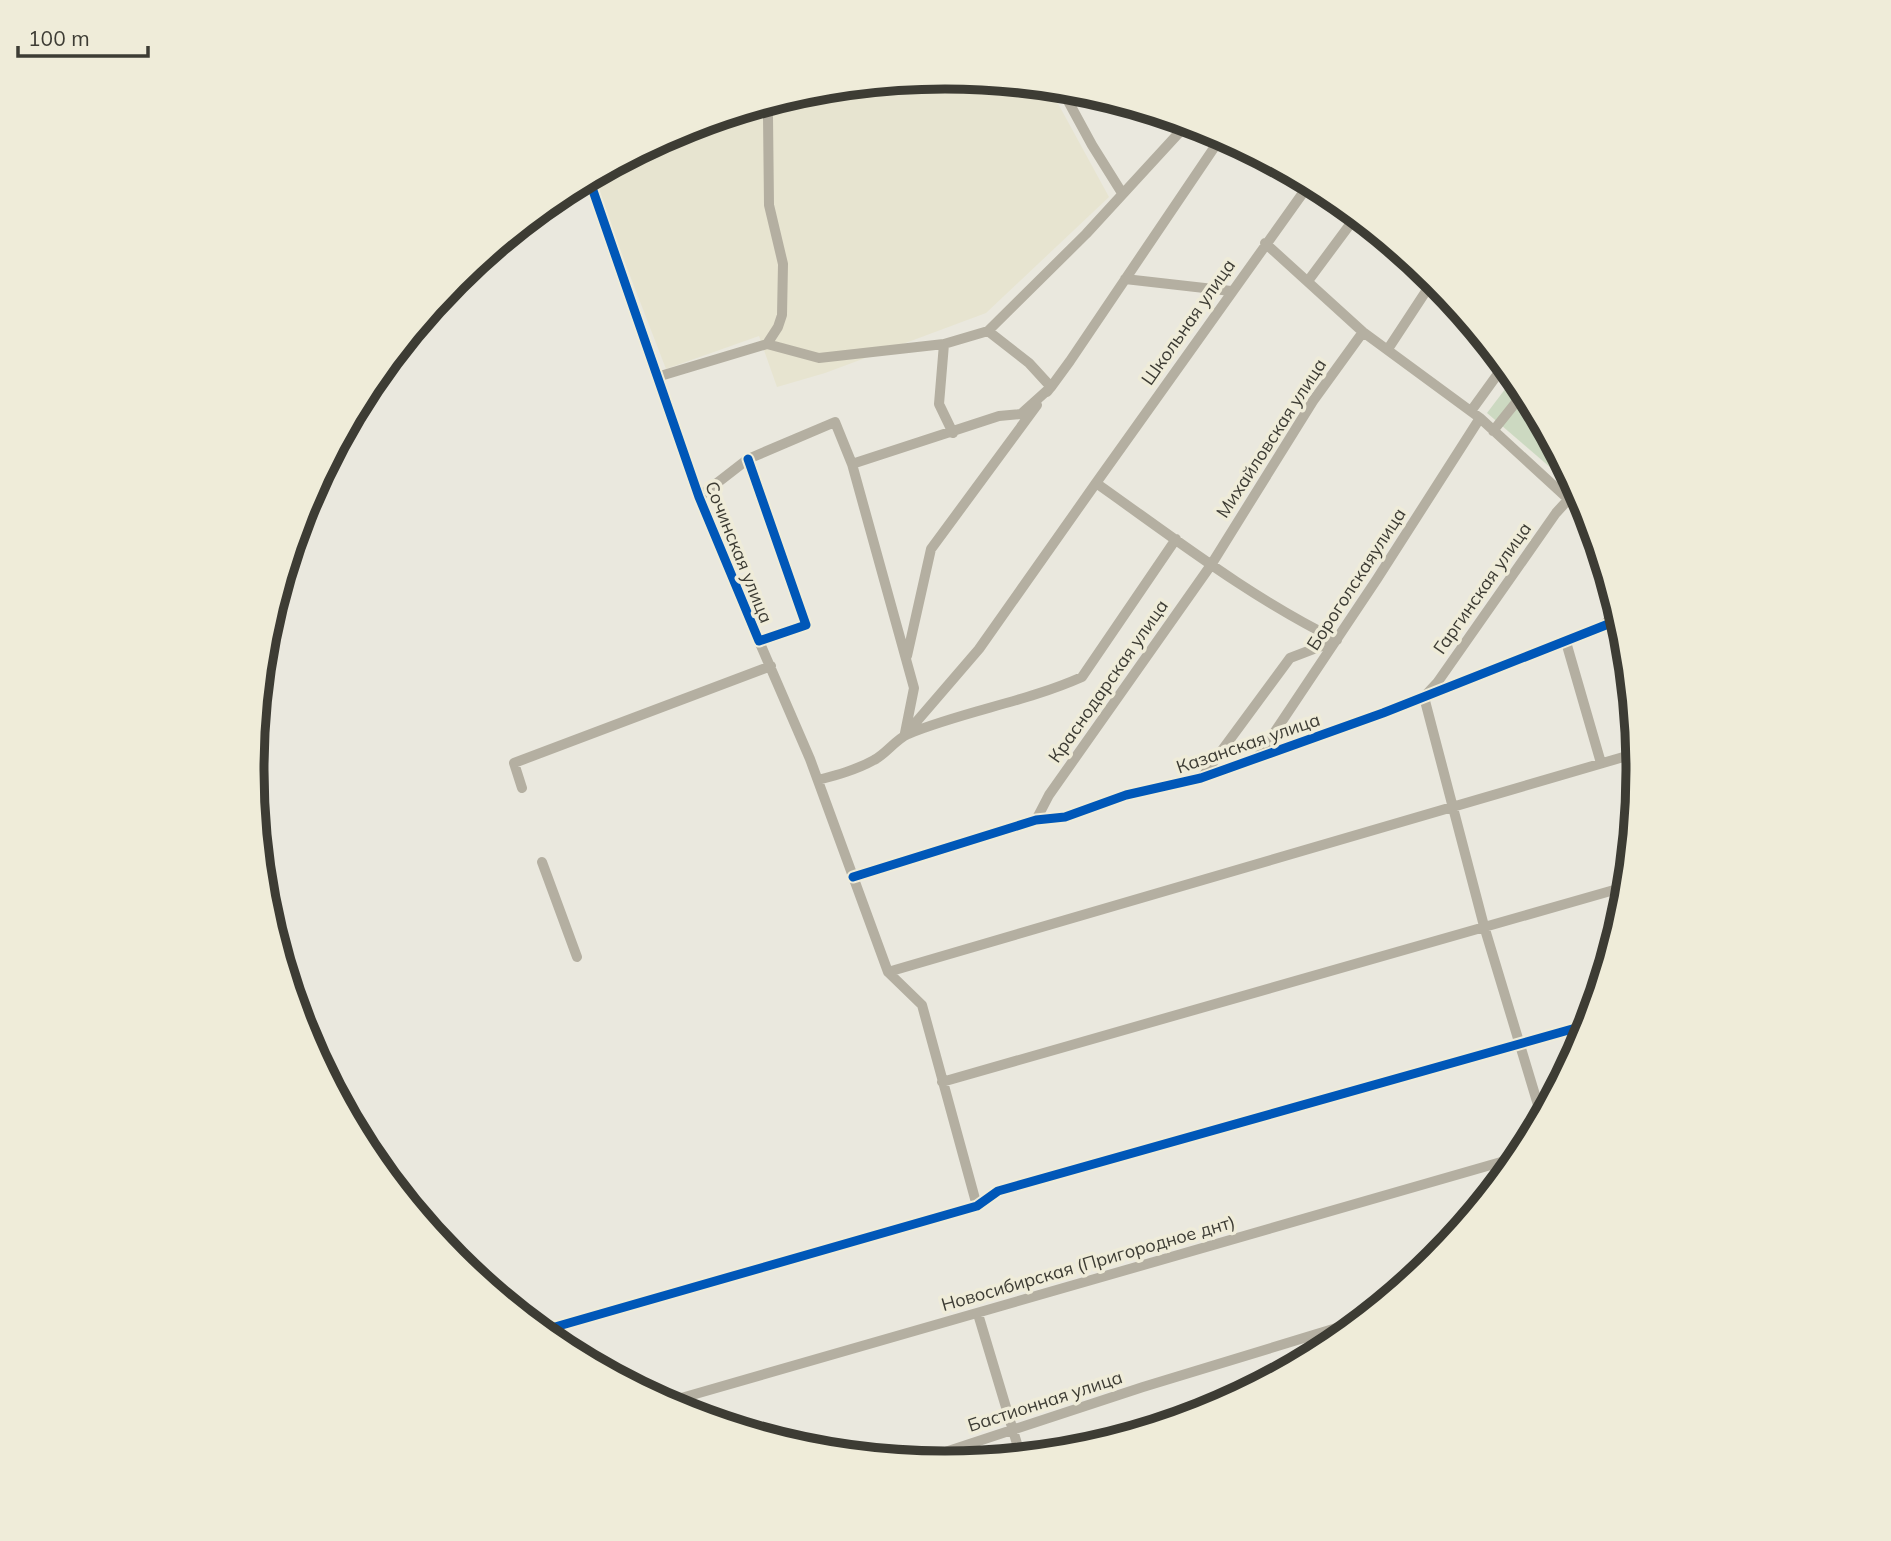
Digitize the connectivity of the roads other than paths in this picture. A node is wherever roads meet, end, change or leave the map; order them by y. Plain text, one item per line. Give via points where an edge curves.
1 (1068, 100) edge
2 (766, 113) edge
3 (1180, 131) edge
4 (1216, 145) edge
5 (592, 189) edge
6 (1305, 192) edge
7 (1122, 193) junction
8 (1351, 223) edge
9 (1265, 243) junction
10 (1125, 279) junction
11 (1308, 281) junction
12 (1427, 289) edge
13 (1231, 291) junction
14 (988, 331) junction
15 (1363, 332) junction
16 (767, 344) junction
17 (944, 344) junction
18 (1388, 349) junction
19 (1499, 374) edge
20 (657, 377) junction
21 (1051, 387) junction
22 (1517, 401) edge
23 (1475, 414) junction
24 (1493, 431) junction
25 (953, 432) junction
26 (748, 459) junction
27 (852, 464) junction
28 (1096, 483) junction
29 (699, 497) junction
30 (1569, 500) junction
31 (1571, 502) edge
32 (1176, 539) junction
33 (1211, 565) junction
34 (1610, 620) edge
35 (1611, 624) edge
36 (1605, 626) junction
37 (1337, 640) junction
38 (759, 641) junction
39 (1566, 642) junction
40 (906, 659) junction
41 (771, 666) junction
42 (1424, 697) junction
43 (905, 735) junction
44 (1626, 756) edge
45 (1258, 757) junction
46 (1601, 763) junction
47 (1201, 778) junction
48 (818, 780) junction
49 (522, 788) dead end
50 (1452, 806) junction
51 (1036, 820) junction
52 (542, 862) dead end
53 (853, 877) junction
54 (1616, 889) edge
55 (1484, 926) junction
56 (578, 957) dead end
57 (888, 972) junction
58 (1576, 1028) edge
59 (1520, 1043) junction
60 (942, 1082) junction
61 (1538, 1105) edge
62 (1503, 1162) edge
63 (976, 1206) junction
64 (978, 1314) junction
65 (554, 1327) edge
66 (1337, 1328) edge
67 (1327, 1331) junction
68 (1328, 1334) edge
69 (681, 1398) edge
70 (1012, 1431) junction
71 (1018, 1447) edge
72 (946, 1452) edge

1 - 7 street
2 - 16 street via 769,205 783,264 782,315
3 - 7 street
4 - 10 street
5 - 20 street, Сочинская улица
6 - 9 street, Школьная улица
7 - 14 street
8 - 11 street
9 - 11 street
9 - 13 street, Школьная улица
10 - 13 street
10 - 21 street
11 - 15 street
12 - 18 street
13 - 28 street, Школьная улица
14 - 17 street
14 - 21 street
15 - 18 street
15 - 33 street, Михайловская улица via 1313,401
16 - 17 street via 819,358
16 - 20 street
17 - 25 street via 939,404
18 - 23 street
19 - 23 street, Бороголскаяулица
20 - 29 street, Сочинская улица
21 - 25 street via 1021,414 999,416
21 - 40 street via 931,550
22 - 24 street
23 - 24 street
23 - 37 street, Бороголскаяулица
24 - 30 street
25 - 27 street
26 - 27 street via 835,422
26 - 29 street
26 - 38 street, Сочинская улица via 806,625
27 - 40 street
28 - 32 street
28 - 43 street, Школьная улица via 979,649
29 - 38 street, Сочинская улица
30 - 31 street
30 - 42 street, Гаргинская улица
32 - 33 street
32 - 43 street via 1082,677
33 - 37 street via 1292,618
33 - 51 street, Краснодарская улица
34 - 36 street
35 - 36 street, Казанская улица
36 - 39 street, Казанская улица
37 - 45 street, Бороголскаяулица
37 - 47 street, Казанская улица via 1290,658
38 - 41 street
39 - 42 street, Казанская улица
39 - 46 street
40 - 43 street via 914,688
41 - 48 street
41 - 49 street via 514,763
42 - 45 street, Казанская улица
42 - 50 street
43 - 48 street via 875,760
44 - 46 street
45 - 47 street, Казанская улица
46 - 50 street
47 - 51 street, Казанская улица via 1126,795 1065,817
48 - 53 street
50 - 55 street
50 - 57 street
51 - 53 street, Казанская улица
52 - 56 street
53 - 57 street
54 - 55 street
55 - 59 street
55 - 60 street
57 - 60 street via 922,1005
58 - 59 street
59 - 61 street
59 - 63 street via 998,1191
60 - 63 street
62 - 64 street, Новосибирская (Пригородное днт)
63 - 65 street
64 - 69 street, Новосибирская (Пригородное днт)
64 - 70 street
66 - 67 street, Бастионная улица
67 - 68 street
67 - 70 street, Бастионная улица
70 - 71 street
70 - 72 street, Бастионная улица

